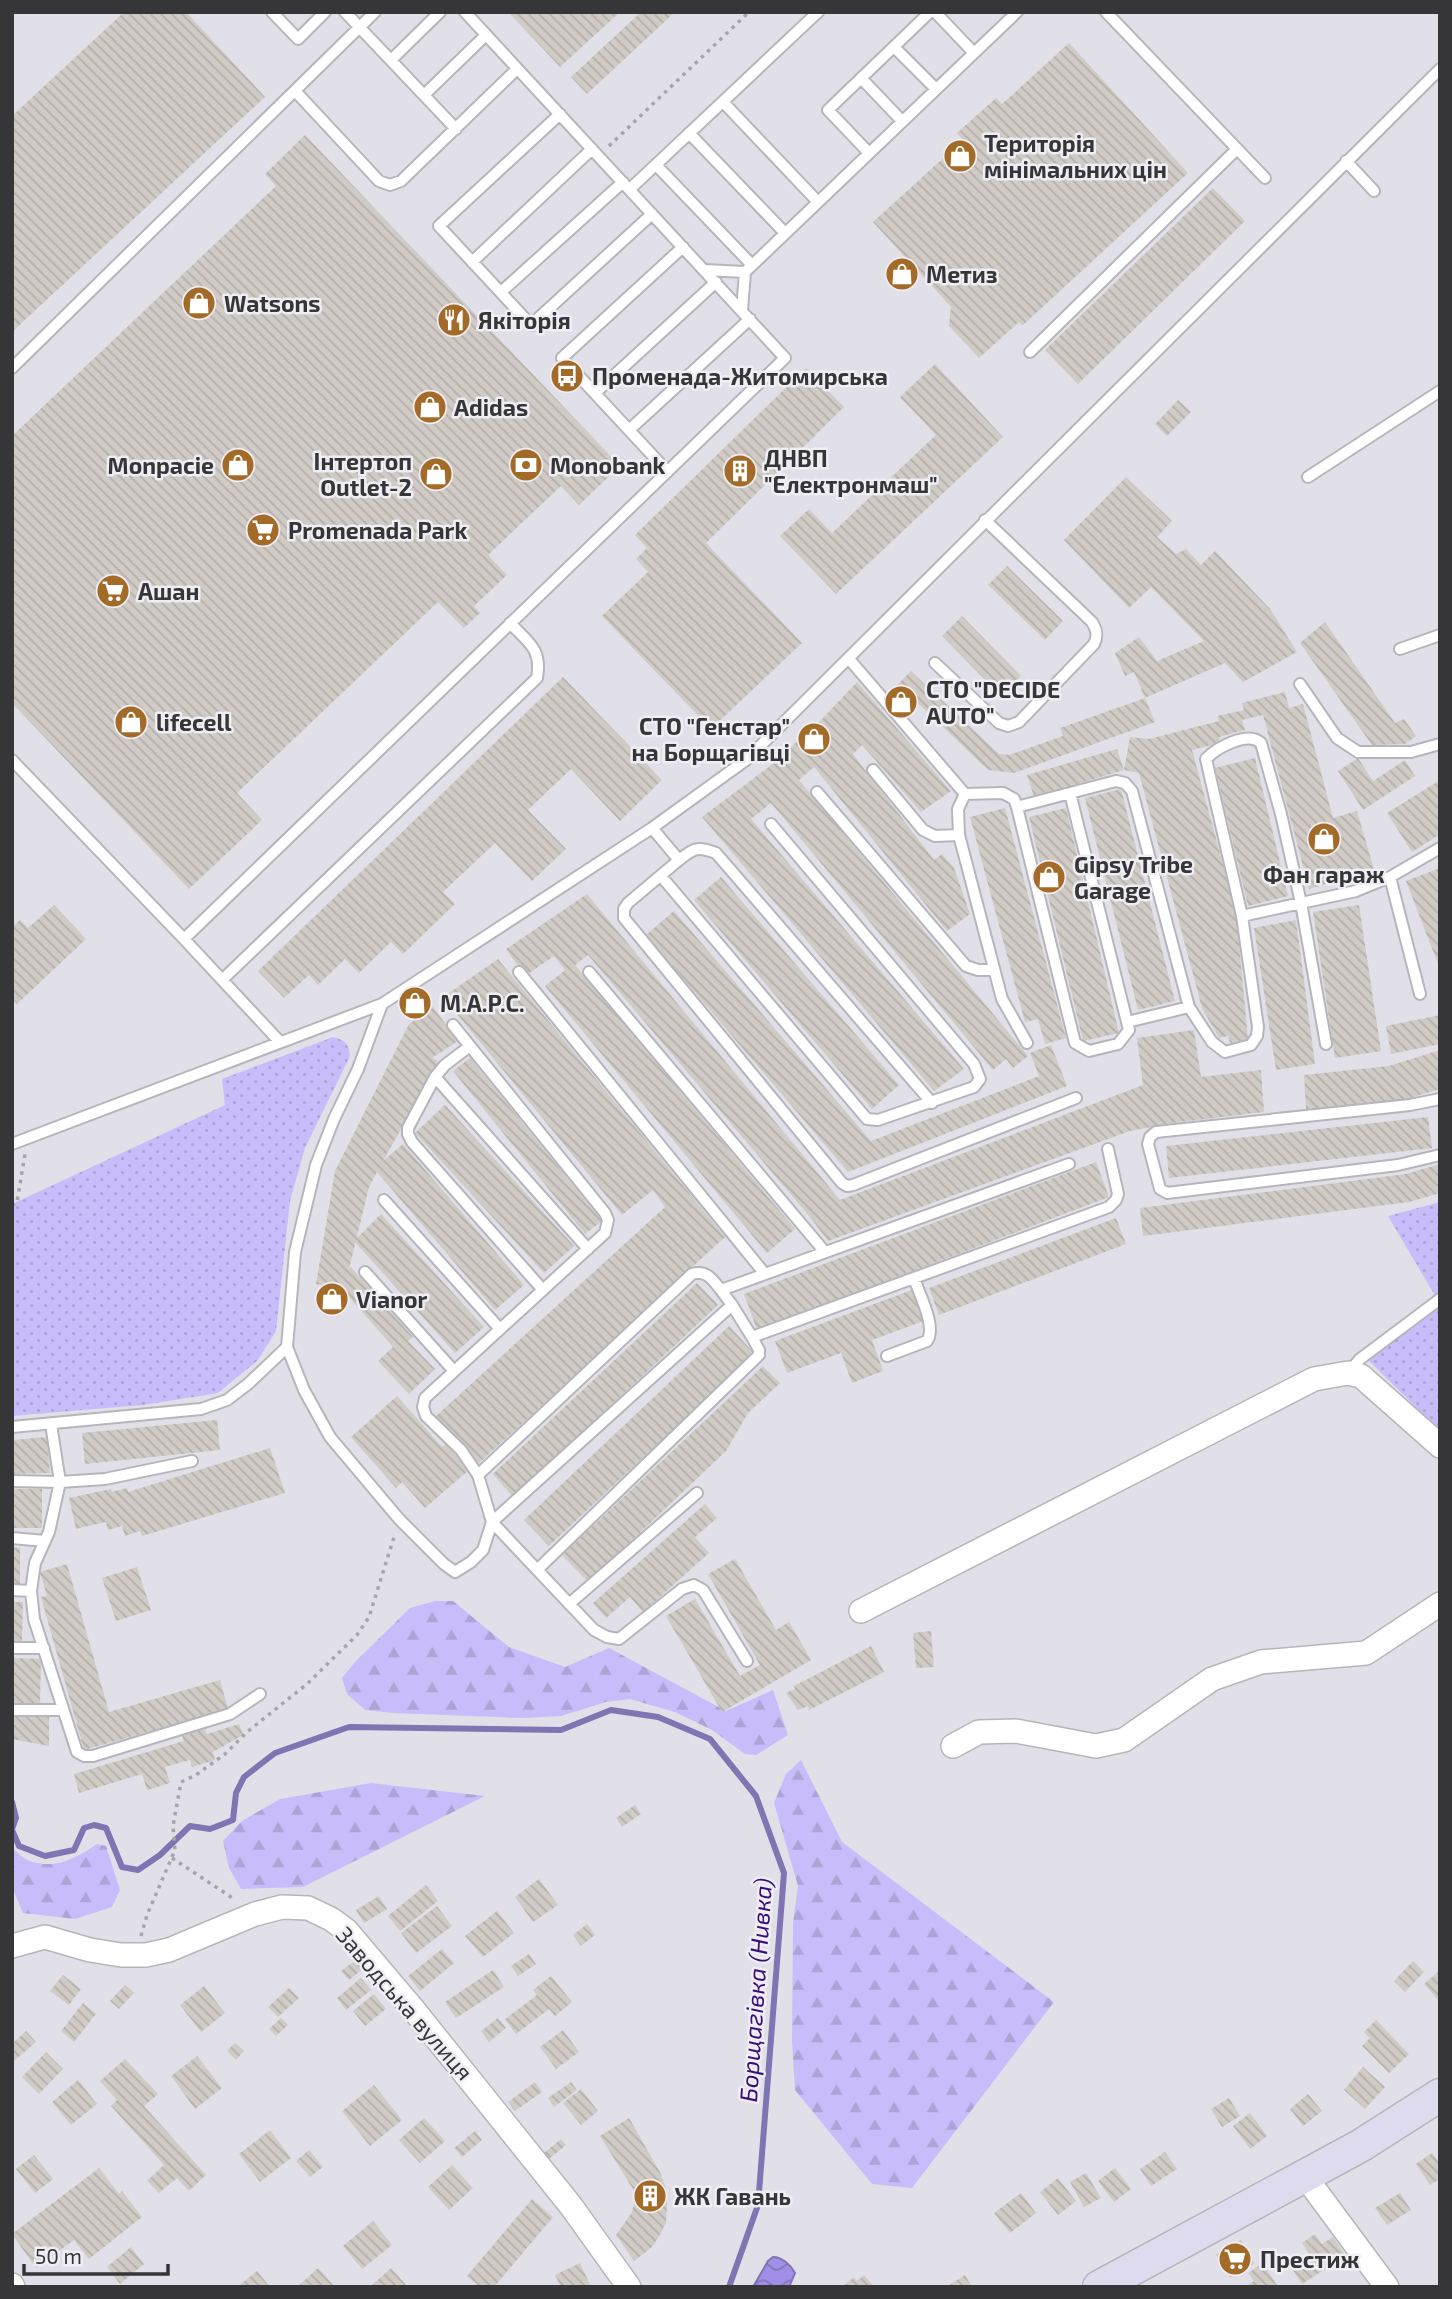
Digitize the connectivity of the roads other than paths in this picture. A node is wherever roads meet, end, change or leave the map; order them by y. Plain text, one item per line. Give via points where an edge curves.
1 (272, 12) edge
2 (326, 12) edge
3 (345, 12) edge
4 (375, 12) edge
5 (440, 12) edge
6 (465, 12) edge
7 (818, 12) edge
8 (933, 12) edge
9 (1106, 12) edge
10 (1016, 13) edge
11 (360, 28) junction
12 (486, 35) junction
13 (894, 47) junction
14 (974, 53) junction
15 (391, 60) junction
16 (517, 69) junction
17 (1440, 69) edge
18 (861, 79) junction
19 (936, 89) junction
20 (296, 92) junction
21 (424, 95) junction
22 (723, 102) junction
23 (560, 114) junction
24 (902, 121) junction
25 (456, 129) junction
26 (689, 133) junction
27 (1237, 149) junction
28 (595, 152) junction
29 (869, 153) junction
30 (1346, 161) junction
31 (656, 164) junction
32 (1265, 178) dead end
33 (626, 186) junction
34 (1374, 191) dead end
35 (818, 202) junction
36 (652, 214) junction
37 (785, 233) junction
38 (683, 247) junction
39 (472, 262) junction
40 (749, 268) junction
41 (705, 270) junction
42 (716, 282) junction
43 (501, 292) junction
44 (746, 315) junction
45 (1030, 352) dead end
46 (12, 368) edge
47 (1440, 391) edge
48 (595, 393) junction
49 (629, 430) junction
50 (667, 471) junction
51 (1308, 477) dead end
52 (985, 520) junction
53 (510, 623) junction
54 (1440, 635) edge
55 (1400, 649) dead end
56 (849, 659) junction
57 (935, 663) dead end
58 (1300, 684) dead end
59 (1440, 744) edge
60 (12, 760) edge
61 (873, 770) dead end
62 (817, 792) dead end
63 (1070, 793) junction
64 (965, 794) junction
65 (1017, 807) junction
66 (771, 824) dead end
67 (652, 828) junction
68 (959, 835) junction
69 (1440, 848) edge
70 (678, 860) junction
71 (661, 876) junction
72 (1390, 877) junction
73 (1301, 903) junction
74 (1242, 916) junction
75 (184, 939) junction
76 (994, 970) junction
77 (519, 972) dead end
78 (589, 972) dead end
79 (222, 979) junction
80 (1420, 994) dead end
81 (382, 1004) junction
82 (1189, 1007) junction
83 (1127, 1022) junction
84 (453, 1025) dead end
85 (280, 1042) junction
86 (1027, 1043) dead end
87 (1325, 1044) dead end
88 (470, 1046) junction
89 (435, 1077) junction
90 (1076, 1098) dead end
91 (1439, 1101) edge
92 (932, 1103) junction
93 (12, 1144) edge
94 (1108, 1149) dead end
95 (1440, 1155) edge
96 (1069, 1164) dead end
97 (384, 1200) dead end
98 (588, 1249) junction
99 (825, 1252) junction
100 (365, 1272) dead end
101 (765, 1274) junction
102 (914, 1278) junction
103 (542, 1290) junction
104 (721, 1290) junction
105 (1440, 1299) edge
106 (732, 1306) junction
107 (500, 1329) junction
108 (752, 1338) junction
109 (287, 1347) junction
110 (887, 1356) dead end
111 (454, 1371) junction
112 (1348, 1373) junction
113 (51, 1423) junction
114 (12, 1426) edge
115 (1440, 1447) edge
116 (192, 1461) dead end
117 (478, 1475) junction
118 (12, 1482) edge
119 (60, 1482) junction
120 (697, 1493) dead end
121 (492, 1522) junction
122 (12, 1538) edge
123 (45, 1541) junction
124 (537, 1570) junction
125 (12, 1590) edge
126 (31, 1591) junction
127 (569, 1604) junction
128 (1440, 1604) edge
129 (861, 1611) dead end
130 (12, 1648) edge
131 (44, 1648) junction
132 (747, 1661) dead end
133 (260, 1694) dead end
134 (12, 1710) edge
135 (62, 1710) junction
136 (953, 1746) dead end
137 (12, 1946) edge
138 (1440, 2095) edge
139 (1304, 2175) junction
140 (629, 2287) edge
141 (1099, 2287) edge
142 (1387, 2287) edge

1 - 2 lane via 298,39
3 - 11 lane
4 - 11 lane
5 - 15 lane
6 - 12 lane
7 - 22 lane
8 - 13 lane
8 - 14 lane
9 - 27 lane
10 - 14 lane
11 - 15 lane
11 - 20 lane
12 - 16 lane
12 - 21 lane
13 - 18 lane
13 - 19 lane
14 - 19 lane
15 - 21 lane
16 - 23 lane
16 - 25 lane
17 - 30 lane
18 - 24 lane
18 - 29 lane via 828,110
19 - 24 lane
20 - 25 lane via 379,180 390,185 401,181
20 - 46 lane
21 - 25 lane
22 - 26 lane
22 - 35 lane
23 - 28 lane
23 - 39 lane via 439,226
24 - 29 lane
26 - 31 lane
26 - 37 lane
27 - 32 lane
27 - 45 lane
28 - 33 lane
28 - 39 lane
29 - 35 lane
30 - 34 lane
30 - 52 lane
31 - 33 lane
31 - 40 lane
33 - 36 lane
33 - 43 lane
35 - 37 lane
36 - 38 lane
36 - 43 lane via 531,325
37 - 40 lane
38 - 41 lane
38 - 48 lane via 562,358
39 - 43 lane
40 - 41 lane
40 - 44 lane
41 - 42 lane
42 - 44 lane
42 - 48 lane
44 - 49 lane
44 - 50 lane via 785,358
47 - 51 lane
48 - 49 lane
49 - 50 lane
50 - 53 lane
52 - 56 lane
52 - 57 lane via 1092,622 1097,638 1019,722 1008,726 999,723
53 - 75 lane
53 - 79 lane via 536,651 540,662 537,678
54 - 55 lane
56 - 64 lane
56 - 67 lane via 746,760
58 - 59 lane via 1337,738 1358,752 1411,752
60 - 75 lane
61 - 68 lane via 923,830 935,836
62 - 76 lane via 966,966
63 - 65 lane
63 - 82 lane via 1116,781 1132,791
63 - 83 lane
64 - 65 lane via 1003,793 1014,799
64 - 68 lane via 958,809
65 - 83 lane via 1075,1043 1089,1051 1118,1044 1129,1030
66 - 92 lane via 974,1064 980,1079 974,1087
67 - 70 lane
67 - 81 lane
68 - 76 lane
69 - 72 lane
70 - 71 lane
70 - 92 lane via 693,849 716,853
71 - 90 lane via 628,903 624,918 847,1186
71 - 92 lane via 867,1119 878,1120
72 - 73 lane via 1356,891
72 - 80 lane
73 - 74 lane
73 - 74 lane via 1261,743 1246,737 1211,752 1206,759
73 - 87 lane
74 - 82 lane via 1257,1036 1251,1045 1225,1052 1212,1042
75 - 79 lane
76 - 86 lane via 1002,999
77 - 101 lane
78 - 99 lane
79 - 85 lane
81 - 85 lane
81 - 109 lane via 316,1165 295,1252
82 - 83 lane
84 - 88 lane
85 - 93 lane
88 - 89 lane
88 - 98 lane via 605,1213 605,1233
89 - 98 lane
89 - 103 lane via 408,1128 412,1142
91 - 95 lane via 1156,1132 1148,1144 1160,1189 1167,1193 1398,1165
94 - 102 lane via 1118,1194 1109,1207
96 - 99 lane
97 - 107 lane
98 - 103 lane
99 - 101 lane
100 - 111 lane
101 - 104 lane
102 - 108 lane
102 - 110 lane via 931,1336
103 - 107 lane
104 - 106 lane
104 - 117 lane via 709,1275 692,1274
105 - 112 lane
106 - 108 lane
106 - 121 lane
107 - 111 lane
108 - 124 lane via 759,1356
109 - 113 lane via 227,1400 201,1409
109 - 121 lane via 330,1437 444,1564 455,1572 471,1562 483,1550
111 - 117 lane via 425,1398 423,1407
112 - 115 street via 1361,1376
112 - 129 street via 1314,1380
113 - 114 lane
113 - 119 lane
116 - 119 lane via 105,1479
117 - 121 lane
118 - 119 lane
119 - 123 lane
120 - 127 lane
121 - 124 lane
122 - 123 lane
123 - 126 lane via 35,1563
124 - 127 lane
125 - 126 lane
126 - 131 lane
127 - 132 lane via 594,1630 619,1639 682,1589 694,1585 703,1590
128 - 136 street via 1366,1653 1261,1662 1212,1679 1124,1740 1096,1745 1016,1731 979,1732
130 - 131 lane
131 - 135 lane
133 - 135 lane via 230,1714 93,1756 76,1752
134 - 135 lane
137 - 140 street, Заводська вулиця via 45,1937 90,1950 146,1955 169,1951 255,1913 282,1907 308,1908 331,1919 346,1930 413,2009 572,2206
138 - 139 main road
139 - 141 main road
139 - 142 street

